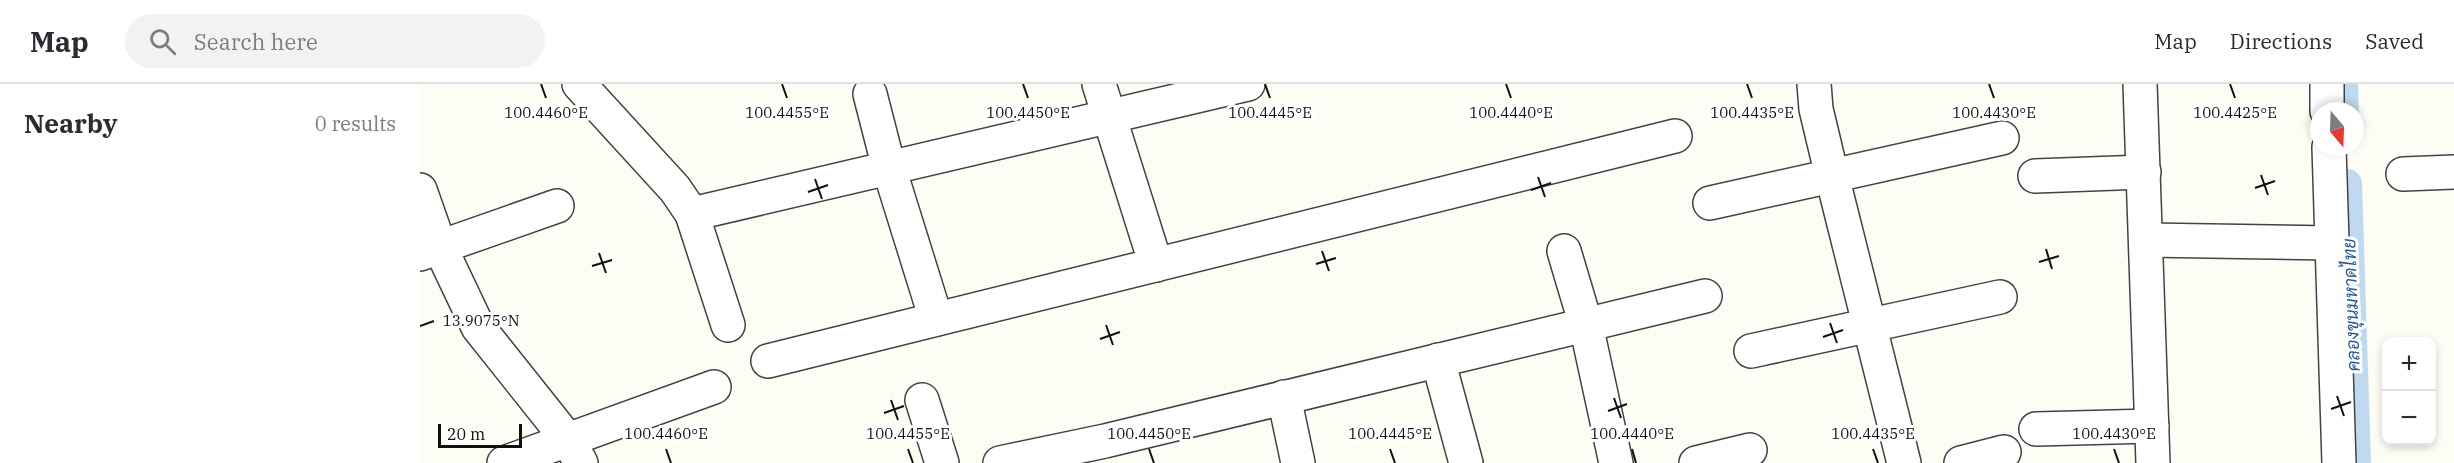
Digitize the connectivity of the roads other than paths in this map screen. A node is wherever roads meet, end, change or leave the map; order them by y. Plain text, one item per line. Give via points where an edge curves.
1 (579, 84) edge
2 (1099, 84) edge
3 (1248, 84) edge
4 (1814, 84) edge
5 (2140, 84) edge
6 (2327, 84) edge
7 (870, 94) dead end
8 (2327, 102) edge
9 (1110, 117) junction
10 (1675, 136) dead end
11 (2002, 138) dead end
12 (2329, 156) edge
13 (889, 168) junction
14 (2144, 172) junction
15 (2454, 172) edge
16 (2403, 174) dead end
17 (1832, 176) junction
18 (2035, 176) dead end
19 (420, 190) edge
20 (1710, 203) dead end
21 (556, 206) dead end
22 (692, 214) junction
23 (2147, 240) junction
24 (2331, 243) junction
25 (430, 250) edge
26 (1564, 250) dead end
27 (1156, 265) junction
28 (1705, 296) dead end
29 (2000, 297) dead end
30 (936, 320) junction
31 (728, 325) dead end
32 (1586, 325) junction
33 (1869, 327) junction
34 (1751, 351) dead end
35 (1438, 360) junction
36 (768, 361) dead end
37 (714, 387) dead end
38 (1284, 397) junction
39 (922, 400) dead end
40 (2152, 426) junction
41 (2036, 429) dead end
42 (1750, 450) dead end
43 (574, 452) edge
44 (1108, 452) edge
45 (2004, 452) dead end
46 (504, 463) edge
47 (942, 463) edge
48 (1000, 463) edge
49 (1298, 463) edge
50 (1466, 463) edge
51 (1616, 463) edge
52 (1696, 463) edge
53 (1904, 463) edge
54 (1961, 463) edge
55 (2153, 463) edge
56 (2338, 463) edge

1 - 22 street via 675,189
2 - 9 street
3 - 9 street
4 - 17 street
5 - 14 street
6 - 8 street
7 - 13 street
9 - 13 street
9 - 27 street
10 - 27 street
11 - 17 street
12 - 24 street
13 - 22 street
13 - 30 street
14 - 18 street
14 - 23 street
15 - 16 street
17 - 20 street
17 - 33 street
19 - 25 street
21 - 25 street
22 - 31 street
23 - 24 street
23 - 40 street
24 - 56 street
25 - 43 street via 478,327
26 - 32 street
27 - 30 street
28 - 32 street
29 - 33 street
30 - 36 street
32 - 35 street
32 - 51 street
33 - 34 street
33 - 53 street
35 - 38 street
35 - 50 street
37 - 43 street
38 - 44 street
38 - 49 street
39 - 47 street
40 - 41 street
40 - 55 street
42 - 52 street
43 - 46 street
44 - 48 street
45 - 54 street

